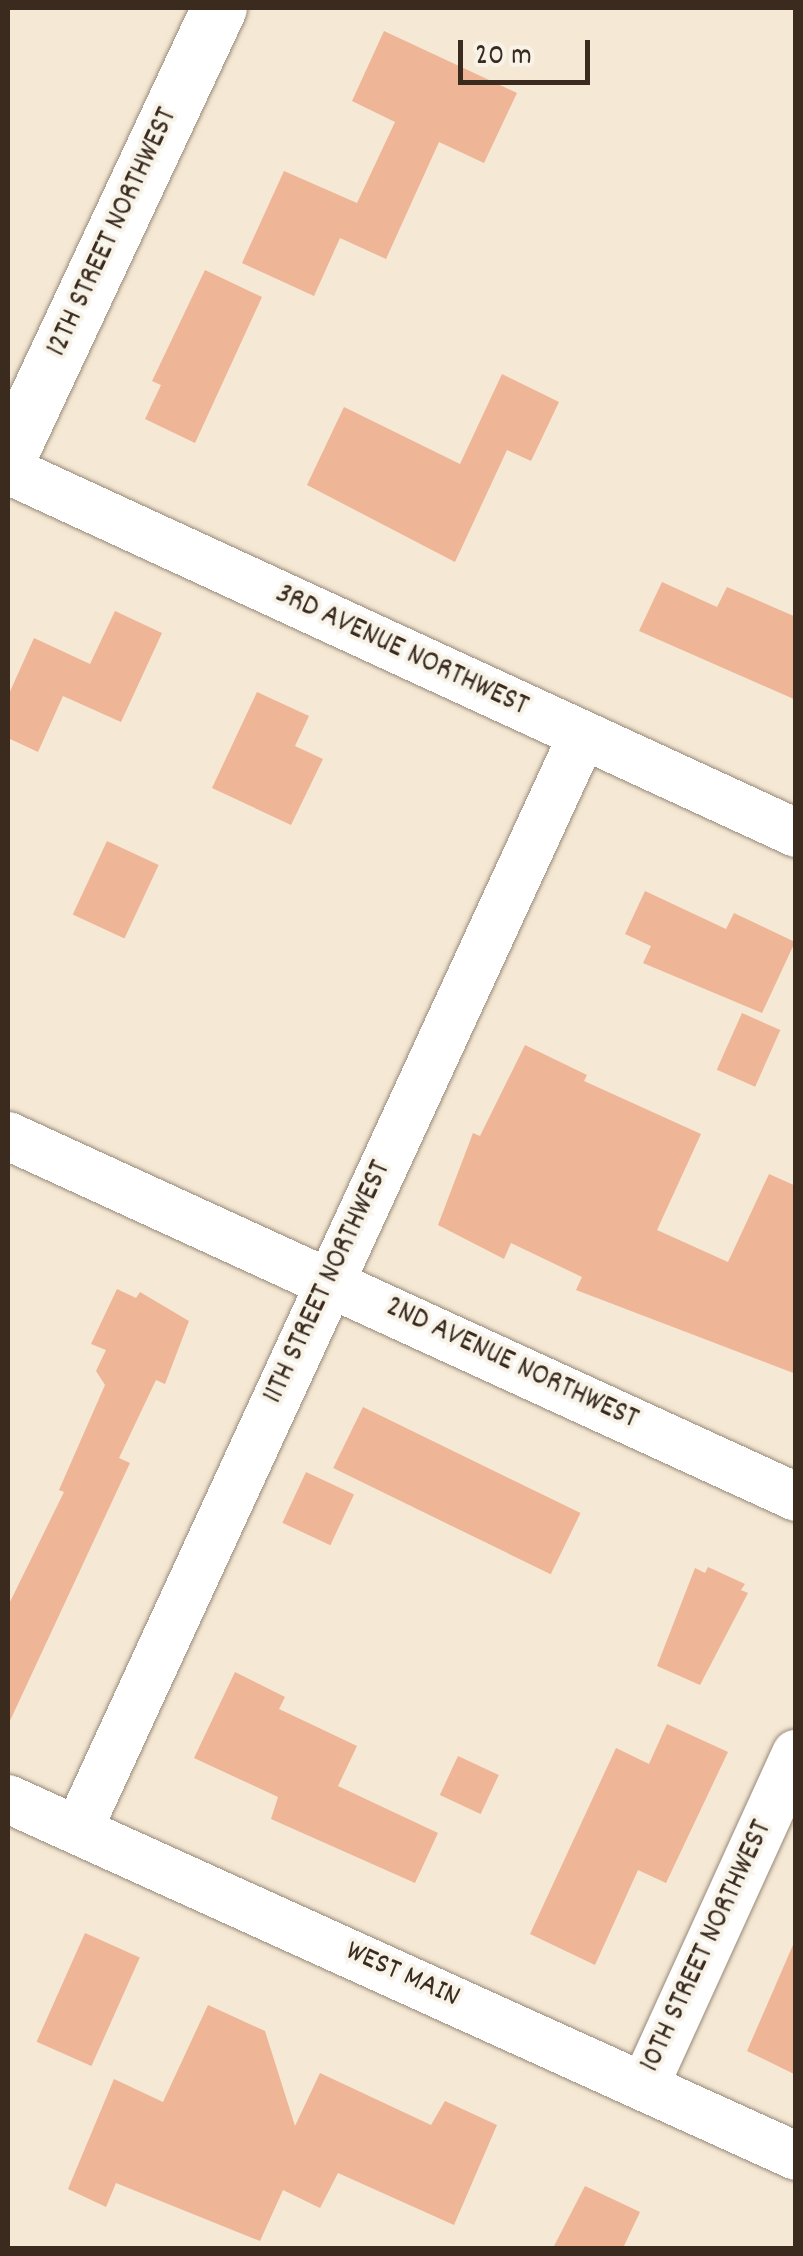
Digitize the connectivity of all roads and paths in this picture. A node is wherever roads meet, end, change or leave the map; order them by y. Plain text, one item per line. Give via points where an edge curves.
1 (219, 8) edge
2 (8, 458) edge
3 (8, 470) edge
4 (582, 736) junction
5 (796, 833) edge
6 (8, 1136) edge
7 (328, 1281) junction
8 (796, 1497) edge
9 (796, 1754) edge
10 (8, 1798) edge
11 (78, 1830) junction
12 (645, 2085) junction
13 (796, 2156) edge

1 - 2 street, 12TH STREET NORTHWEST
3 - 4 street, 3RD AVENUE NORTHWEST
4 - 5 street, 3RD AVENUE NORTHWEST
4 - 7 street, 11TH STREET NORTHWEST
6 - 7 street, 2ND AVENUE NORTHWEST
7 - 8 street, 2ND AVENUE NORTHWEST
7 - 11 street, 11TH STREET NORTHWEST
9 - 12 street, 10TH STREET NORTHWEST
10 - 11 street, WEST MAIN
11 - 12 street, WEST MAIN
12 - 13 street, WEST MAIN

